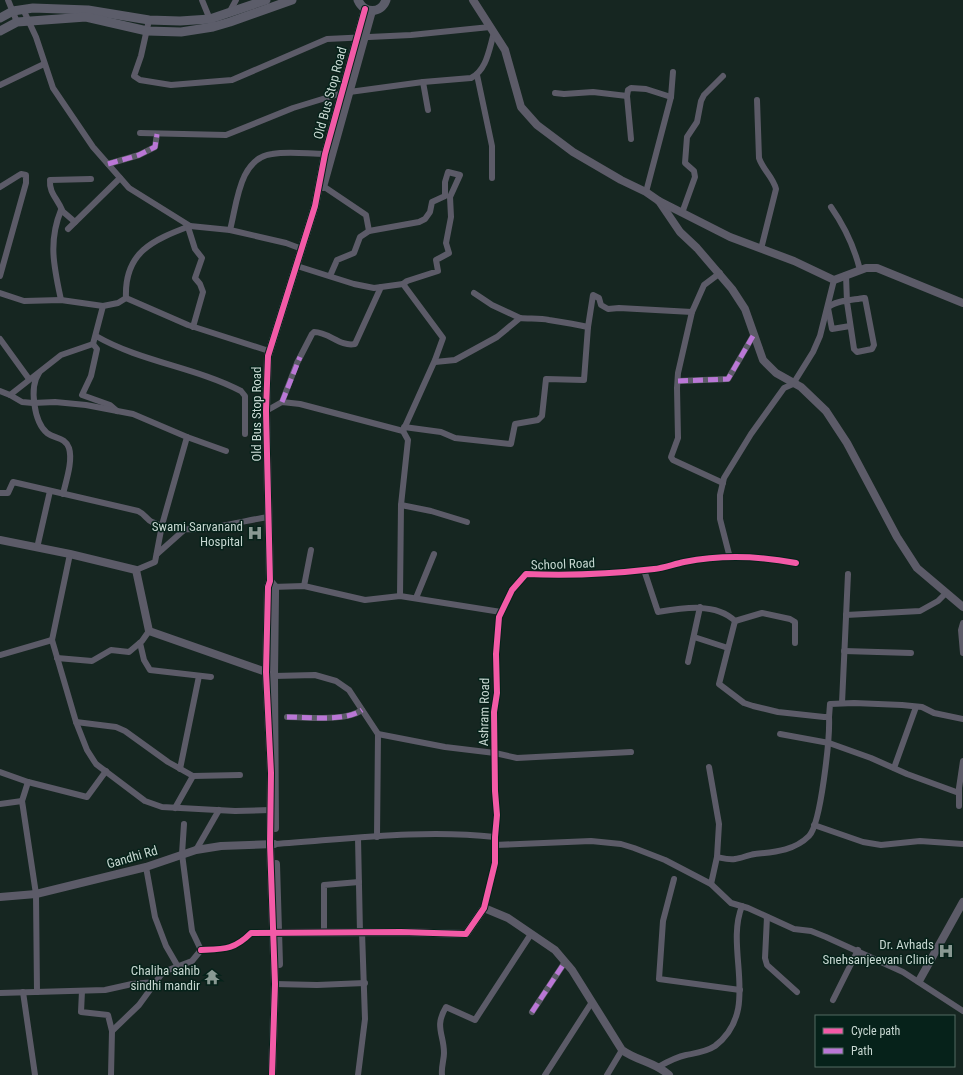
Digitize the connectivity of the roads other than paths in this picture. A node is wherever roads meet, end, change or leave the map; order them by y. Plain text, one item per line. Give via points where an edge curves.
1 (8, 0) edge
2 (202, 0) edge
3 (236, 0) edge
4 (266, 0) edge
5 (292, 0) edge
6 (358, 0) edge
7 (386, 0) edge
8 (473, 0) edge
9 (23, 9) junction
10 (369, 10) junction
11 (13, 11) junction
12 (228, 14) junction
13 (0, 18) edge
14 (29, 20) junction
15 (149, 20) junction
16 (17, 22) junction
17 (211, 23) junction
18 (0, 31) edge
19 (147, 31) junction
20 (493, 32) junction
21 (360, 38) junction
22 (44, 64) junction
23 (674, 72) dead end
24 (477, 75) junction
25 (723, 76) dead end
26 (423, 82) junction
27 (0, 85) edge
28 (346, 93) junction
29 (555, 93) dead end
30 (627, 96) junction
31 (671, 97) junction
32 (757, 100) dead end
33 (428, 110) dead end
34 (140, 133) dead end
35 (157, 134) junction
36 (334, 138) junction
37 (631, 140) dead end
38 (325, 154) junction
39 (108, 164) junction
40 (120, 178) junction
41 (492, 178) dead end
42 (91, 179) dead end
43 (324, 186) junction
44 (0, 187) edge
45 (646, 192) junction
46 (659, 201) junction
47 (315, 206) junction
48 (831, 207) dead end
49 (62, 210) junction
50 (682, 213) junction
51 (75, 222) junction
52 (189, 227) junction
53 (68, 229) dead end
54 (230, 230) junction
55 (369, 231) junction
56 (302, 249) junction
57 (761, 250) junction
58 (297, 266) junction
59 (860, 270) junction
60 (720, 273) junction
61 (846, 275) junction
62 (0, 276) edge
63 (330, 276) junction
64 (834, 280) junction
65 (403, 284) junction
66 (381, 288) junction
67 (0, 293) edge
68 (474, 293) dead end
69 (126, 298) junction
70 (61, 300) junction
71 (846, 302) junction
72 (963, 304) edge
73 (103, 306) junction
74 (692, 312) junction
75 (520, 318) junction
76 (850, 326) junction
77 (193, 327) junction
78 (588, 327) junction
79 (96, 336) junction
80 (754, 336) junction
81 (0, 339) edge
82 (93, 344) junction
83 (269, 351) junction
84 (435, 362) junction
85 (41, 370) junction
86 (29, 379) junction
87 (678, 381) junction
88 (793, 384) junction
89 (0, 391) edge
90 (10, 395) junction
91 (282, 402) junction
92 (33, 403) junction
93 (266, 410) junction
94 (119, 412) junction
95 (403, 429) junction
96 (245, 434) dead end
97 (187, 438) junction
98 (226, 451) dead end
99 (722, 483) junction
100 (50, 491) junction
101 (0, 493) edge
102 (63, 494) junction
103 (401, 505) junction
104 (268, 517) junction
105 (467, 522) dead end
106 (162, 525) junction
107 (184, 530) junction
108 (0, 540) edge
109 (37, 548) junction
110 (311, 550) dead end
111 (70, 554) junction
112 (156, 554) junction
113 (434, 554) dead end
114 (730, 558) junction
115 (796, 563) dead end
116 (136, 570) junction
117 (644, 570) junction
118 (848, 574) dead end
119 (271, 585) junction
120 (304, 586) junction
121 (946, 593) junction
122 (400, 596) junction
123 (416, 598) junction
124 (700, 607) junction
125 (963, 607) edge
126 (501, 612) junction
127 (846, 615) junction
128 (735, 621) junction
129 (963, 623) edge
130 (149, 631) junction
131 (694, 637) junction
132 (52, 640) junction
133 (140, 643) junction
134 (795, 643) dead end
135 (728, 648) junction
136 (844, 651) junction
137 (911, 653) dead end
138 (963, 653) edge
139 (0, 655) edge
140 (57, 658) junction
141 (688, 662) dead end
142 (266, 672) junction
143 (199, 676) junction
144 (274, 676) junction
145 (211, 677) dead end
146 (842, 702) junction
147 (916, 707) junction
148 (362, 710) junction
149 (287, 717) dead end
150 (829, 717) junction
151 (963, 718) edge
152 (76, 722) junction
153 (378, 734) junction
154 (780, 734) dead end
155 (829, 743) junction
156 (631, 752) dead end
157 (495, 754) junction
158 (963, 761) edge
159 (709, 768) dead end
160 (894, 768) junction
161 (180, 769) junction
162 (106, 771) junction
163 (0, 772) edge
164 (240, 775) dead end
165 (193, 776) junction
166 (28, 782) junction
167 (959, 793) junction
168 (22, 801) junction
169 (0, 804) edge
170 (959, 806) dead end
171 (175, 808) junction
172 (219, 810) junction
173 (270, 810) junction
174 (184, 824) dead end
175 (814, 825) junction
176 (377, 837) junction
177 (495, 837) junction
178 (358, 838) junction
179 (273, 844) junction
180 (963, 844) edge
181 (495, 845) junction
182 (196, 850) junction
183 (182, 854) junction
184 (717, 857) junction
185 (146, 867) junction
186 (674, 879) dead end
187 (359, 882) junction
188 (711, 884) junction
189 (36, 894) junction
190 (0, 897) edge
191 (963, 902) edge
192 (742, 906) junction
193 (484, 908) junction
194 (767, 918) junction
195 (361, 932) junction
196 (276, 933) junction
197 (324, 933) junction
198 (531, 934) junction
199 (201, 950) junction
200 (858, 950) junction
201 (565, 962) junction
202 (177, 965) junction
203 (919, 981) junction
204 (155, 982) junction
205 (365, 983) junction
206 (277, 984) junction
207 (740, 990) junction
208 (82, 991) junction
209 (23, 992) junction
210 (38, 992) junction
211 (797, 992) dead end
212 (0, 993) edge
213 (833, 1000) dead end
214 (592, 1002) junction
215 (963, 1011) edge
216 (532, 1012) dead end
217 (112, 1031) junction
218 (622, 1050) junction
219 (658, 1067) junction
220 (36, 1075) edge
221 (111, 1075) edge
222 (272, 1075) edge
223 (276, 1075) edge
224 (358, 1075) edge
225 (442, 1075) edge
226 (545, 1075) edge
227 (607, 1075) edge
228 (669, 1075) edge

1 - 11 street
2 - 17 street
3 - 12 street
4 - 12 main road
5 - 17 main road
6 - 10 main road
7 - 10 main road via 381,8
8 - 20 street
9 - 11 main road
9 - 14 street
9 - 15 main road via 88,10
10 - 21 street, Old Bus Stop Road
11 - 13 main road
11 - 16 street
12 - 17 main road
14 - 16 main road
14 - 19 main road via 86,17
14 - 22 street
15 - 17 main road
15 - 19 street
16 - 18 main road
17 - 19 main road via 182,32
19 - 21 street via 134,76 140,80 170,85 232,80 327,39
20 - 21 street
20 - 24 street via 484,65
20 - 45 street via 505,50 521,107 531,119 591,164
21 - 28 street, Old Bus Stop Road
22 - 27 street
22 - 39 street via 53,88
23 - 31 street
24 - 26 street via 471,78
24 - 41 street via 492,146
25 - 50 street via 704,95 697,122 687,136 685,163 694,171 695,177
26 - 28 street
26 - 33 street
28 - 35 street via 293,108 226,134
28 - 36 street, Old Bus Stop Road
29 - 30 street via 593,92
30 - 31 street via 628,90 636,87
30 - 37 street
31 - 45 street
32 - 57 street via 760,158 762,167 776,189
34 - 35 street
35 - 39 street via 155,146 134,157
36 - 38 street, Old Bus Stop Road
36 - 43 street, Old Bus Stop Road
38 - 47 street, Old Bus Stop Road
38 - 54 street via 271,154 255,161 244,176
39 - 40 street
40 - 51 street
40 - 52 street via 135,192
42 - 49 street via 50,180 50,191
43 - 47 street, Old Bus Stop Road
43 - 55 street via 366,215
44 - 62 street via 21,174 26,175 12,238
45 - 46 street
46 - 50 street
46 - 60 street via 680,232
47 - 56 street, Old Bus Stop Road
48 - 59 street via 855,248
49 - 51 street
49 - 70 street via 53,234 52,253
50 - 57 street
51 - 53 street
52 - 54 street
52 - 69 street via 149,244 142,250 129,270
52 - 77 street via 195,249 202,258 195,278 203,292
54 - 56 street
55 - 63 street via 360,237 354,253 336,260
55 - 65 street via 425,219 432,202 445,196 448,172 460,175 450,198 451,217 446,243 449,253 436,260 438,271
56 - 58 street, Old Bus Stop Road
57 - 64 street via 812,268
58 - 63 street
58 - 83 street, Old Bus Stop Road
59 - 61 street
59 - 72 street via 877,268 892,272
60 - 74 street via 704,285
60 - 80 street via 745,309
61 - 64 street
61 - 71 street
63 - 66 street via 354,284
64 - 88 street via 817,344
65 - 66 street
65 - 84 street via 443,338
66 - 91 street via 355,344 346,344 320,332 312,334
67 - 70 street via 24,301
68 - 75 street
69 - 73 street via 118,303
69 - 77 street
70 - 73 street
71 - 76 street
71 - 76 street via 828,308 830,327 833,329
71 - 76 street via 866,299 874,345 872,349 856,351
73 - 79 street
74 - 78 street via 608,309 601,305 596,295 592,299
74 - 87 street
75 - 78 street via 566,322
75 - 84 street via 497,337 455,360
77 - 83 street
78 - 95 street via 584,380 546,379 542,416 538,420 515,424 511,444 455,438 441,432
79 - 82 street
79 - 96 street via 120,348 184,368 241,391 245,396
80 - 87 street via 728,379
80 - 88 street via 763,360 776,373
81 - 86 street
82 - 85 street via 61,355
82 - 94 street via 97,349 91,376 82,395 110,405
83 - 93 street, Old Bus Stop Road
84 - 95 street
85 - 86 street
85 - 92 street via 35,383
86 - 90 street
87 - 99 street via 678,438 671,459
88 - 99 street via 784,388
88 - 121 street via 801,387 826,411 847,443 907,554 917,568
89 - 90 street
90 - 92 street via 22,402
91 - 93 street
91 - 95 street
92 - 94 street via 86,405
92 - 102 street via 46,431 62,439 69,449
93 - 104 street, Old Bus Stop Road
94 - 97 street via 133,414
95 - 103 street via 408,440 408,448
97 - 98 street
97 - 106 street
99 - 114 street via 720,519
100 - 101 street via 13,482 8,493
100 - 102 street
100 - 109 street
102 - 106 street via 138,511 153,523
103 - 105 street
103 - 122 street
104 - 107 street
104 - 119 street, Old Bus Stop Road
106 - 107 street
106 - 112 street
107 - 112 street
108 - 109 street
109 - 111 street
110 - 120 street
111 - 116 street
111 - 132 street
112 - 116 street via 155,562
113 - 123 street
114 - 115 street via 775,559
114 - 117 street via 683,562
116 - 130 street
117 - 124 street via 658,612
117 - 126 street, School Road via 566,576 526,574 512,590
118 - 127 street
119 - 120 street
119 - 142 street
119 - 144 street
120 - 122 street via 365,600
121 - 125 street
121 - 127 street via 938,601 920,611
122 - 123 street
123 - 126 street
124 - 128 street
124 - 131 street
126 - 157 street, Ashram Road via 497,631
127 - 136 street
128 - 134 street via 762,613 790,619 795,622
128 - 135 street
129 - 138 street
130 - 133 street
130 - 142 street
131 - 135 street
131 - 141 street
132 - 139 street
132 - 140 street
133 - 140 street via 129,652 111,650 92,661
133 - 143 street via 144,660 150,670
135 - 150 street via 719,684 744,703 773,711
136 - 137 street
136 - 146 street
140 - 152 street
142 - 144 street
142 - 173 street via 271,773
143 - 145 street
143 - 161 street
144 - 148 street via 315,675 336,681 349,690
144 - 179 street via 276,770
146 - 147 street
146 - 150 street via 830,704
147 - 151 street
147 - 160 street
148 - 149 street via 356,715
148 - 153 street
150 - 155 street
152 - 161 street via 116,727 125,731
152 - 162 street via 91,757
153 - 157 street
153 - 176 street
154 - 155 street
155 - 160 street
155 - 175 street
156 - 157 street via 517,758
157 - 177 street, Ashram Road
158 - 167 street
159 - 184 street via 719,817
160 - 167 street
161 - 165 street
162 - 166 street via 87,796
162 - 171 street via 145,801
163 - 166 street
164 - 165 street
165 - 171 street
166 - 168 street
167 - 170 street
168 - 169 street
168 - 189 street
171 - 172 street
172 - 173 street
172 - 182 street
173 - 179 street
174 - 183 street
175 - 180 street via 862,842 881,845 920,841
175 - 184 street via 810,835 796,846 771,854 754,854 734,859
176 - 177 street via 408,834
176 - 178 street
177 - 181 street, Ashram Road
178 - 179 street
178 - 187 street
179 - 182 street, Gandhi Rd via 220,846
179 - 196 street
181 - 188 street via 577,841 622,844 665,860
181 - 193 street, Ashram Road via 495,863
182 - 183 street, Gandhi Rd
183 - 185 street, Gandhi Rd
183 - 199 street via 192,931
184 - 188 street
185 - 189 street, Gandhi Rd
185 - 202 street via 155,917 166,946
186 - 207 street via 662,921 659,979
187 - 195 street
187 - 197 street via 324,885
188 - 192 street via 731,903
189 - 190 street, Gandhi Rd
189 - 210 street
191 - 203 street
192 - 194 street
192 - 207 street via 736,928
193 - 195 street via 466,934
193 - 198 street via 508,918
194 - 200 street via 794,929 811,931
194 - 211 street via 767,965
195 - 197 street
195 - 205 street
196 - 197 street
196 - 199 street via 251,933 240,944 227,949
196 - 206 street
198 - 201 street via 555,950
198 - 225 street via 475,1020 446,1007 439,1024 444,1052
199 - 202 street via 192,961
200 - 203 street
200 - 213 street
201 - 214 street
201 - 216 street
202 - 204 street via 163,972
203 - 215 street
204 - 208 street
204 - 217 street via 139,1004
205 - 206 street
205 - 224 street via 365,1019
206 - 222 street
206 - 223 street
207 - 219 street via 736,1018 715,1046 703,1052 670,1060
208 - 210 street
208 - 217 street via 82,1012 108,1014
209 - 210 street
209 - 212 street
209 - 220 street
214 - 218 street
214 - 226 street
217 - 221 street
218 - 219 street via 632,1058
218 - 227 street
219 - 228 street

